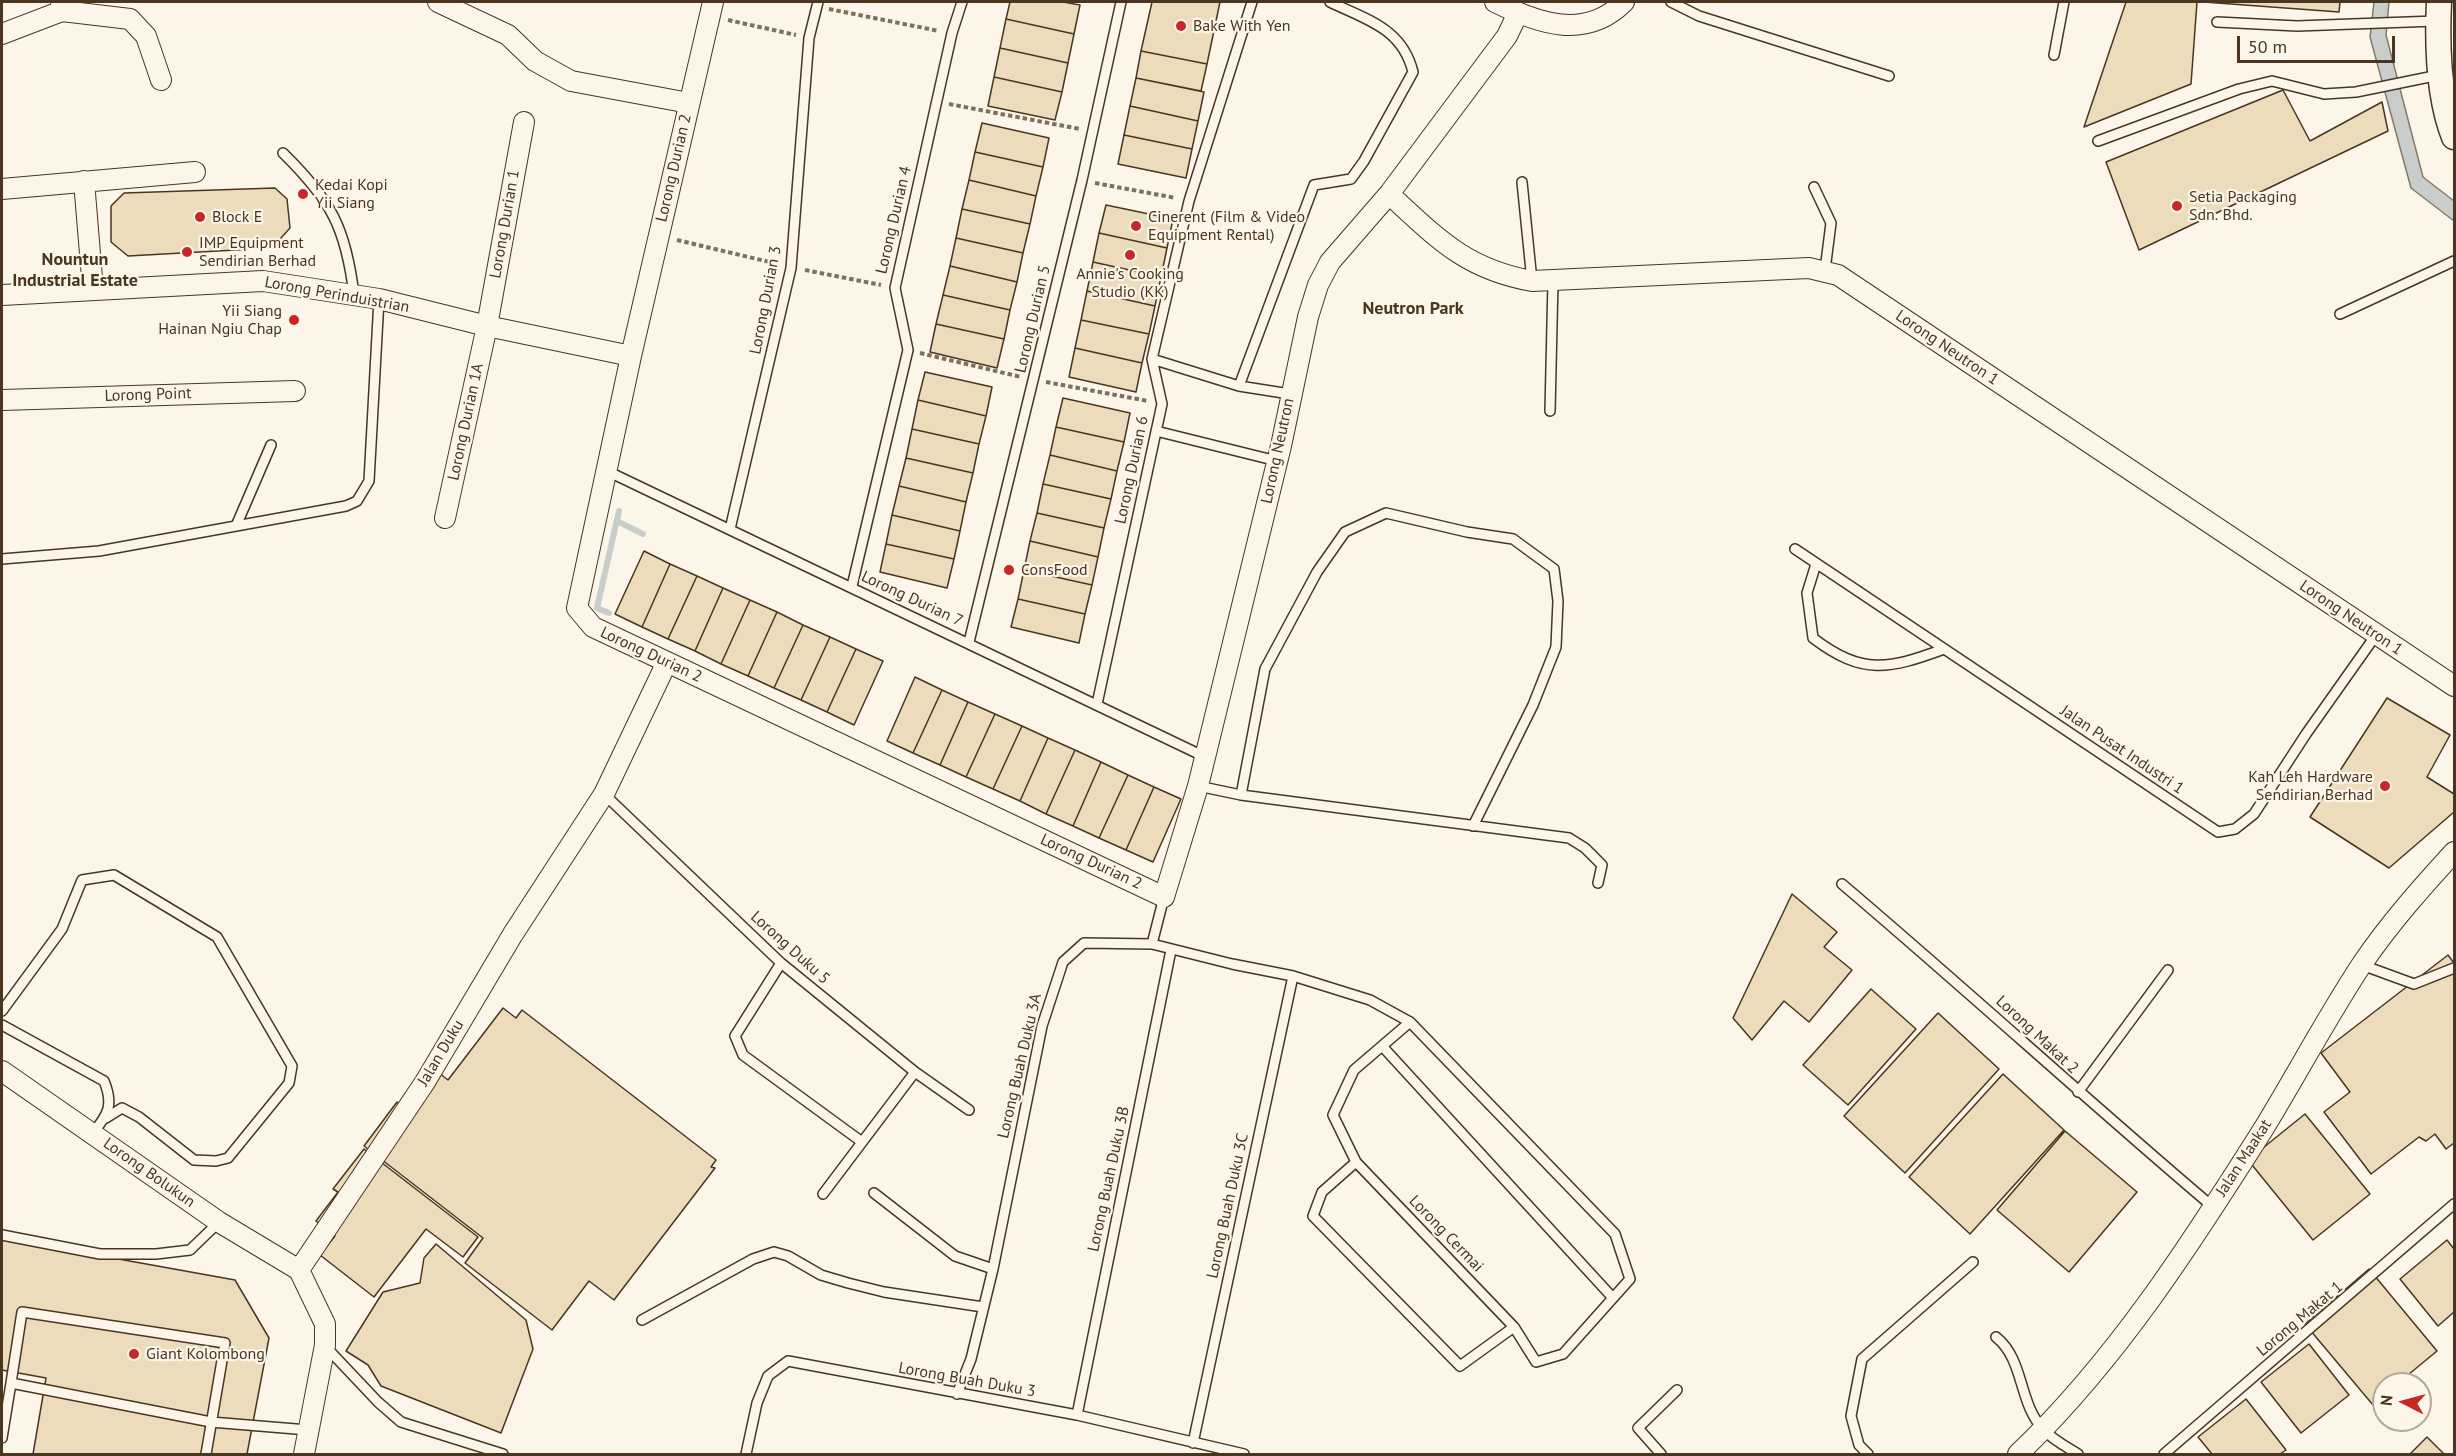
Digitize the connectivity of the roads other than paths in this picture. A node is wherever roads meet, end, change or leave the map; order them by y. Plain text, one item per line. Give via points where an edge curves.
1 (438, 2) edge
2 (962, 2) edge
3 (1121, 2) edge
4 (1252, 2) edge
5 (1330, 2) edge
6 (1495, 2) edge
7 (1624, 2) edge
8 (1671, 2) edge
9 (2064, 2) edge
10 (817, 4) edge
11 (61, 6) edge
12 (711, 8) edge
13 (2438, 11) edge
14 (1518, 13) junction
15 (2217, 22) dead end
16 (2, 34) edge
17 (2054, 55) dead end
18 (2441, 75) junction
19 (1889, 76) dead end
20 (161, 80) dead end
21 (689, 103) junction
22 (524, 122) dead end
23 (2454, 137) edge
24 (2098, 141) dead end
25 (283, 153) dead end
26 (195, 172) dead end
27 (84, 181) junction
28 (1522, 182) dead end
29 (1814, 187) dead end
30 (2, 189) edge
31 (1389, 194) junction
32 (2454, 261) edge
33 (1825, 270) junction
34 (1532, 281) junction
35 (1553, 281) junction
36 (93, 290) junction
37 (2, 295) edge
38 (354, 295) junction
39 (379, 299) junction
40 (2340, 314) dead end
41 (487, 326) junction
42 (631, 356) junction
43 (1152, 360) junction
44 (1239, 386) junction
45 (295, 391) dead end
46 (1290, 394) junction
47 (2, 400) edge
48 (1550, 411) dead end
49 (1156, 431) junction
50 (271, 445) dead end
51 (1277, 461) junction
52 (607, 471) junction
53 (446, 518) dead end
54 (236, 526) junction
55 (730, 529) junction
56 (1795, 549) dead end
57 (2, 559) edge
58 (1816, 564) junction
59 (852, 586) junction
60 (2376, 635) junction
61 (969, 642) junction
62 (1944, 649) junction
63 (667, 662) junction
64 (2454, 673) edge
65 (2454, 686) edge
66 (1097, 704) junction
67 (1203, 756) junction
68 (1198, 786) junction
69 (604, 794) junction
70 (1241, 795) junction
71 (1473, 826) junction
72 (2454, 852) edge
73 (1598, 883) dead end
74 (1842, 884) dead end
75 (1164, 897) junction
76 (1152, 944) junction
77 (1172, 950) junction
78 (781, 963) junction
79 (2362, 964) junction
80 (2454, 968) edge
81 (2168, 970) dead end
82 (1293, 976) junction
83 (2, 1011) edge
84 (1410, 1022) junction
85 (2, 1025) edge
86 (1382, 1046) junction
87 (2, 1071) edge
88 (915, 1072) junction
89 (2078, 1092) junction
90 (969, 1110) dead end
91 (106, 1118) junction
92 (92, 1134) junction
93 (862, 1143) junction
94 (1356, 1162) junction
95 (874, 1193) dead end
96 (823, 1194) dead end
97 (2454, 1204) edge
98 (2213, 1207) junction
99 (219, 1222) junction
100 (2, 1235) edge
101 (1973, 1262) dead end
102 (993, 1269) junction
103 (299, 1270) junction
104 (1613, 1298) junction
105 (983, 1307) junction
106 (642, 1320) dead end
107 (1514, 1326) junction
108 (1996, 1337) dead end
109 (325, 1345) junction
110 (11, 1383) junction
111 (1677, 1390) dead end
112 (957, 1394) junction
113 (1077, 1415) junction
114 (212, 1422) junction
115 (308, 1430) junction
116 (2044, 1430) junction
117 (2, 1437) edge
118 (1193, 1443) junction
119 (206, 1455) edge
120 (304, 1455) edge
121 (503, 1455) edge
122 (746, 1455) edge
123 (1244, 1455) edge
124 (1661, 1455) edge
125 (1868, 1455) edge
126 (2018, 1455) edge
127 (2078, 1455) edge
128 (2164, 1455) edge

1 - 21 street via 508,36 535,61 571,81
2 - 59 lane, Lorong Durian 4 via 895,288 908,350
3 - 61 lane, Lorong Durian 5 via 1082,180
4 - 43 lane, Lorong Durian 6 via 1189,201
5 - 44 lane via 1387,31 1408,51 1413,72 1351,179 1314,185
6 - 14 street
7 - 14 street via 1594,22 1562,27
8 - 19 lane via 1699,16
9 - 17 lane
10 - 55 lane, Lorong Durian 3 via 809,38 791,268
11 - 16 street
11 - 20 street via 130,19 146,36
12 - 21 street, Lorong Durian 2
13 - 15 lane via 2391,24 2297,26
13 - 18 street
14 - 31 street, Lorong Neutron via 1507,36
18 - 23 street
18 - 24 lane via 2324,94 2272,81 2239,89
21 - 42 street, Lorong Durian 2
22 - 41 street, Lorong Durian 1
25 - 38 lane via 313,182 336,216 350,260
26 - 27 street
27 - 30 street
27 - 36 street
28 - 34 lane
29 - 33 lane via 1831,223
31 - 34 street, Lorong Neutron 1 via 1446,247 1492,272
31 - 46 street, Lorong Neutron via 1330,262 1318,285
32 - 40 lane
33 - 35 street, Lorong Neutron 1
33 - 60 street, Lorong Neutron 1 via 1852,284
34 - 35 street, Lorong Neutron 1
35 - 48 lane
36 - 37 street, Lorong Perinduistrian
36 - 38 street, Lorong Perinduistrian via 263,281
38 - 39 street, Lorong Perinduistrian
39 - 41 street, Lorong Perinduistrian
39 - 54 lane via 371,465 363,494 346,506
41 - 42 street, Lorong Perinduistrian
41 - 53 street, Lorong Durian 1A
42 - 52 street, Lorong Durian 2
43 - 44 lane
43 - 49 lane, Lorong Durian 6 via 1162,404
44 - 46 lane
45 - 47 street, Lorong Point
46 - 51 street, Lorong Neutron
49 - 51 lane
49 - 66 lane, Lorong Durian 6
50 - 54 lane
51 - 67 street, Lorong Neutron
52 - 55 lane, Lorong Durian 7
52 - 63 street, Lorong Durian 2 via 577,608 593,627
54 - 57 lane via 99,551
55 - 59 lane, Lorong Durian 7
56 - 58 lane, Jalan Pusat Industri 1
58 - 62 lane, Jalan Pusat Industri 1
58 - 62 lane via 1807,593 1813,638 1838,657 1862,664 1901,664
59 - 61 lane, Lorong Durian 7
60 - 62 lane, Jalan Pusat Industri 1 via 2254,814 2235,829 2218,832
60 - 65 street, Lorong Neutron 1
61 - 66 lane, Lorong Durian 7
63 - 69 street, Jalan Duku
63 - 75 street, Lorong Durian 2
64 - 65 lane
66 - 67 lane, Lorong Durian 7
67 - 68 street, Lorong Neutron
68 - 70 lane
68 - 75 street, Lorong Neutron
69 - 78 lane, Lorong Duku 5
69 - 103 street, Jalan Duku via 424,1082
70 - 71 lane
70 - 71 lane via 1265,669 1317,572 1345,532 1386,513 1513,539 1554,569 1558,601 1556,647 1533,705
71 - 73 lane via 1569,838 1602,865
72 - 79 street, Jalan Maakat via 2404,908
74 - 89 lane, Lorong Makat 2 via 1959,983
75 - 76 lane, Lorong Neutron
76 - 77 lane, Lorong Buah Duku 3A
76 - 102 lane, Lorong Buah Duku 3A via 1084,943 1063,962 1042,1026
77 - 82 lane, Lorong Buah Duku 3A
77 - 113 lane, Lorong Buah Duku 3B
78 - 88 lane, Lorong Duku 5
78 - 93 lane via 735,1036 743,1055
79 - 80 lane via 2414,984
79 - 98 street, Jalan Maakat
81 - 89 lane
82 - 84 lane, Lorong Buah Duku 3A via 1370,1000
82 - 118 lane, Lorong Buah Duku 3C
83 - 91 lane via 62,929 82,880 114,875 217,937 292,1066 289,1083 228,1158 216,1161 194,1160 140,1117 122,1108
84 - 86 lane, Lorong Cermai
84 - 104 lane, Lorong Buah Duku 3A via 1615,1234 1630,1279
85 - 91 lane via 104,1081 111,1097
86 - 94 lane, Lorong Cermai via 1354,1070 1334,1115
86 - 104 lane
87 - 92 street, Lorong Bolukun
88 - 90 lane, Lorong Duku 5
88 - 93 lane
89 - 98 lane, Lorong Makat 2
91 - 92 lane
92 - 99 street, Lorong Bolukun
93 - 96 lane
94 - 107 lane, Lorong Cermai
94 - 107 lane via 1322,1192 1313,1216 1460,1366
95 - 102 lane via 955,1256
97 - 128 lane, Lorong Makat 1
98 - 116 street, Jalan Maakat via 2140,1312
99 - 100 lane via 189,1250 156,1254 100,1254
99 - 103 street, Lorong Bolukun
101 - 125 lane via 1862,1359 1851,1416 1860,1445
102 - 105 lane, Lorong Buah Duku 3A
103 - 109 street via 325,1324
104 - 107 lane, Lorong Cermai via 1563,1354 1536,1362
105 - 106 lane via 848,1283 821,1275 774,1252 763,1254
105 - 112 lane, Lorong Buah Duku 3A via 971,1359
108 - 116 lane via 2008,1346 2035,1417
109 - 115 street
109 - 121 lane via 401,1422
110 - 114 lane
110 - 114 lane via 22,1312 225,1342
110 - 117 lane
111 - 124 lane via 1638,1428
112 - 113 lane, Lorong Buah Duku 3
112 - 122 lane, Lorong Buah Duku 3 via 788,1361 768,1376 757,1403
113 - 118 lane, Lorong Buah Duku 3
114 - 115 lane
114 - 119 lane
115 - 120 street
116 - 126 street, Jalan Maakat
116 - 127 lane
118 - 123 lane, Lorong Buah Duku 3

